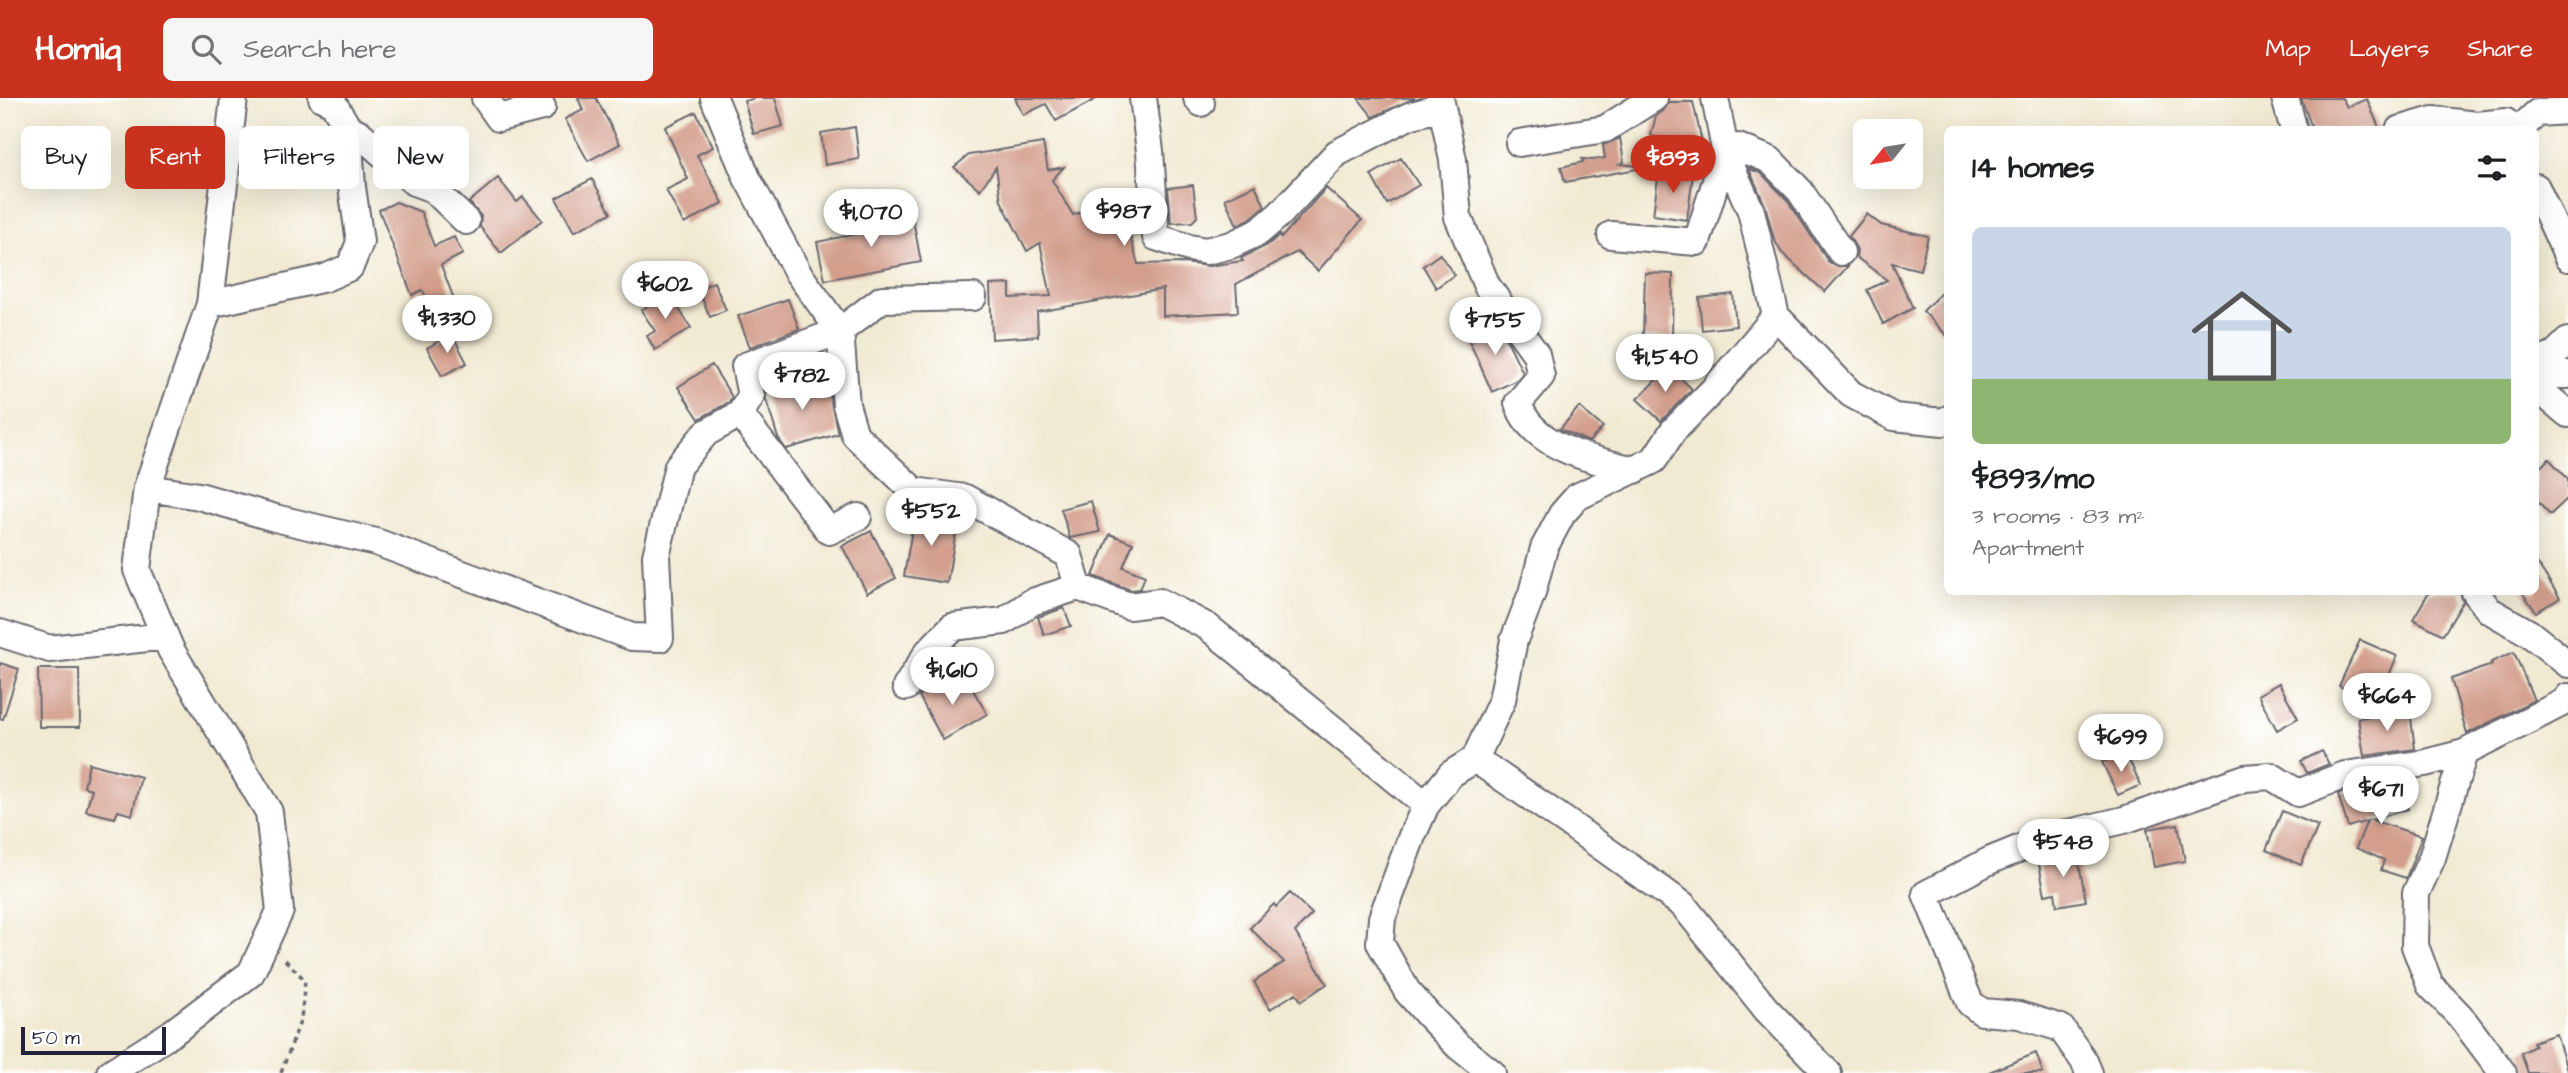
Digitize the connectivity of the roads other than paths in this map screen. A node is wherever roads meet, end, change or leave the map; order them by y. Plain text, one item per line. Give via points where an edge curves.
1 (234, 98) edge
2 (322, 98) edge
3 (485, 98) edge
4 (714, 98) edge
5 (1143, 98) edge
6 (1654, 98) edge
7 (1715, 98) edge
8 (2285, 98) edge
9 (1441, 102) edge
10 (542, 107) dead end
11 (2568, 111) edge
12 (2520, 115) edge
13 (347, 126) edge
14 (2293, 126) edge
15 (2413, 126) edge
16 (359, 133) edge
17 (1519, 143) dead end
18 (1726, 155) junction
19 (352, 189) edge
20 (2539, 194) edge
21 (466, 221) dead end
22 (1611, 235) dead end
23 (1841, 252) dead end
24 (2568, 258) edge
25 (973, 297) dead end
26 (210, 304) junction
27 (1776, 316) junction
28 (839, 331) junction
29 (2568, 341) edge
30 (2539, 362) edge
31 (2539, 373) edge
32 (2568, 375) edge
33 (2539, 390) edge
34 (740, 414) junction
35 (2568, 414) edge
36 (1944, 421) edge
37 (1635, 470) junction
38 (147, 488) junction
39 (858, 517) dead end
40 (1078, 587) junction
41 (2477, 595) edge
42 (0, 633) edge
43 (165, 636) junction
44 (2568, 664) edge
45 (906, 687) dead end
46 (2568, 697) edge
47 (2464, 753) junction
48 (1475, 759) junction
49 (1426, 805) junction
50 (110, 1073) edge
51 (1492, 1073) edge
52 (1828, 1073) edge
53 (2090, 1073) edge
54 (2503, 1073) edge

1 - 26 street
2 - 13 street via 333,103
3 - 10 street via 499,118
4 - 28 street via 747,178 798,273
5 - 9 street via 1156,237 1206,251 1259,232 1337,153
6 - 17 street via 1605,129
7 - 18 street
8 - 14 street
9 - 37 street via 1458,217 1487,286 1536,354 1541,376 1518,403 1522,415 1542,437 1562,448
11 - 12 street
12 - 15 street via 2478,125 2434,120
16 - 21 street via 414,182 433,189
18 - 22 street via 1697,242
18 - 23 street via 1738,147 1770,160 1800,191
18 - 27 street via 1751,211
19 - 26 street via 360,242 350,267 325,278
20 - 24 street
25 - 28 street via 882,299
26 - 38 street
27 - 36 street via 1851,394 1894,417
27 - 37 street via 1673,430 1654,460
28 - 34 street via 745,366 751,396
28 - 40 street via 846,405 855,435 914,491 965,498 1069,555
29 - 30 street
31 - 32 street
33 - 35 street
34 - 38 street via 706,433 678,466 656,556 660,638 632,637 376,542 199,496
34 - 39 street via 829,531
37 - 48 street via 1577,497 1562,514 1544,548 1514,640 1502,700
38 - 43 street via 137,570
40 - 45 street via 1032,602 1004,621 951,627
40 - 49 street via 1129,606 1160,603 1209,627
41 - 44 street via 2489,610 2529,633
42 - 43 street via 50,649
43 - 50 street via 269,812 280,911 251,973
46 - 47 street
47 - 53 street via 2345,775 2298,793 2271,776 2245,778 2124,820 2043,839 1926,894 1970,1003 1982,1012 2019,1015 2061,1028
47 - 54 street via 2432,858 2416,893 2415,946 2430,985
48 - 49 street via 1451,774
48 - 52 street via 1683,905 1766,1009
49 - 51 street via 1382,918 1380,943 1407,991 1458,1046

